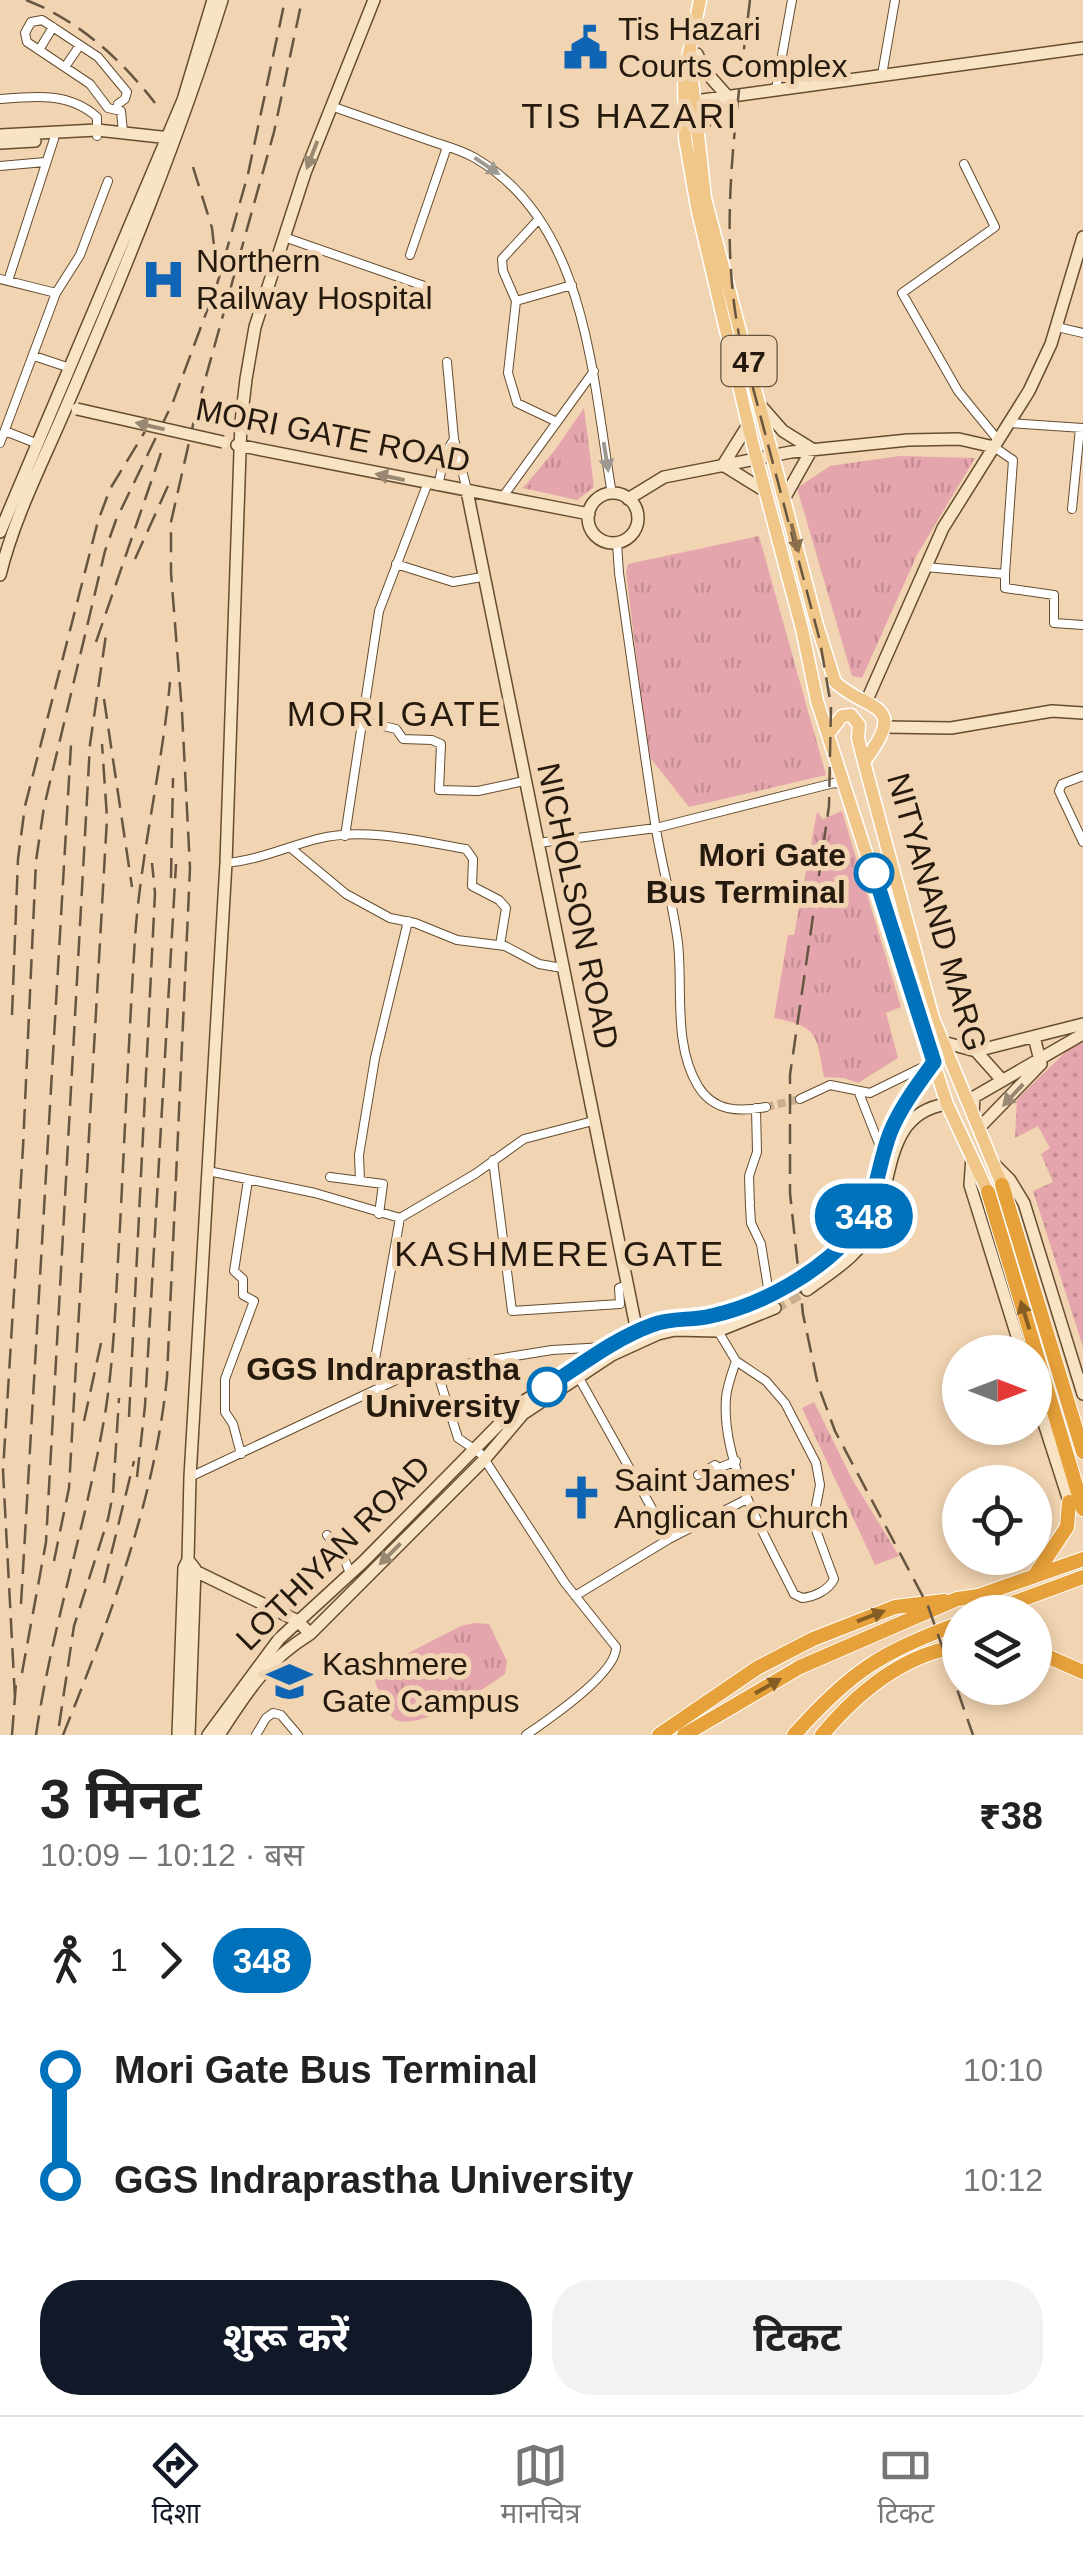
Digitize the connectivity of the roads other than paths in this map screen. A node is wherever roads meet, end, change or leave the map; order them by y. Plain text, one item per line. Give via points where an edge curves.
1 (213, 0) edge
2 (222, 0) edge
3 (371, 0) edge
4 (704, 0) edge
5 (792, 0) edge
6 (895, 0) edge
7 (53, 28) junction
8 (80, 45) junction
9 (1083, 48) edge
10 (40, 50) junction
11 (697, 54) junction
12 (65, 68) junction
13 (108, 68) junction
14 (882, 74) junction
15 (91, 85) junction
16 (776, 89) junction
17 (728, 97) junction
18 (0, 99) edge
19 (688, 102) junction
20 (118, 104) dead end
21 (331, 106) junction
22 (123, 132) junction
23 (695, 132) junction
24 (97, 133) junction
25 (0, 135) edge
26 (54, 139) junction
27 (169, 142) junction
28 (0, 144) edge
29 (447, 147) junction
30 (45, 162) junction
31 (964, 164) dead end
32 (0, 166) edge
33 (108, 181) dead end
34 (538, 220) junction
35 (284, 237) junction
36 (1083, 238) edge
37 (713, 249) junction
38 (410, 255) dead end
39 (717, 265) junction
40 (4, 280) edge
41 (572, 285) junction
42 (426, 287) dead end
43 (56, 294) junction
44 (516, 301) junction
45 (1056, 327) junction
46 (1083, 333) edge
47 (81, 355) junction
48 (34, 356) junction
49 (447, 362) dead end
50 (70, 368) junction
51 (594, 371) junction
52 (67, 406) junction
53 (762, 407) junction
54 (557, 422) junction
55 (1009, 422) junction
56 (4, 424) edge
57 (748, 424) junction
58 (1082, 428) edge
59 (454, 439) junction
60 (0, 443) edge
61 (996, 443) junction
62 (38, 444) junction
63 (240, 446) junction
64 (812, 449) junction
65 (774, 455) junction
66 (756, 458) junction
67 (723, 465) junction
68 (432, 486) junction
69 (467, 490) junction
70 (765, 491) junction
71 (612, 494) junction
72 (504, 495) junction
73 (785, 497) junction
74 (628, 498) junction
75 (1072, 509) dead end
76 (589, 514) junction
77 (0, 532) edge
78 (617, 543) junction
79 (396, 564) junction
80 (925, 566) junction
81 (1005, 574) junction
82 (0, 575) edge
83 (482, 577) junction
84 (817, 625) junction
85 (1083, 625) edge
86 (802, 629) junction
87 (842, 689) junction
88 (867, 700) junction
89 (818, 701) junction
90 (1083, 712) edge
91 (362, 721) junction
92 (884, 727) junction
93 (829, 733) junction
94 (864, 762) junction
95 (1083, 776) edge
96 (524, 781) junction
97 (846, 785) junction
98 (656, 828) junction
99 (345, 836) junction
100 (546, 841) junction
101 (1083, 842) edge
102 (292, 849) junction
103 (226, 862) junction
104 (408, 921) junction
105 (500, 945) junction
106 (562, 968) junction
107 (1083, 1024) edge
108 (1083, 1034) edge
109 (1034, 1038) junction
110 (943, 1042) junction
111 (976, 1051) junction
112 (1041, 1057) junction
113 (934, 1062) junction
114 (1001, 1079) junction
115 (859, 1093) junction
116 (800, 1099) tunnel mouth
117 (946, 1104) junction
118 (593, 1121) junction
119 (976, 1122) junction
120 (883, 1155) junction
121 (972, 1157) junction
122 (492, 1160) junction
123 (994, 1164) junction
124 (208, 1170) junction
125 (330, 1176) dead end
126 (248, 1180) junction
127 (360, 1182) junction
128 (995, 1189) junction
129 (379, 1214) junction
130 (400, 1218) junction
131 (804, 1274) tunnel mouth
132 (628, 1285) junction
133 (807, 1290) tunnel mouth
134 (771, 1293) joint
135 (775, 1308) tunnel mouth
136 (718, 1331) junction
137 (637, 1332) junction
138 (1017, 1335) edge
139 (608, 1346) junction
140 (736, 1361) junction
141 (436, 1368) junction
142 (579, 1378) junction
143 (380, 1386) junction
144 (1083, 1394) edge
145 (1052, 1439) edge
146 (1083, 1452) edge
147 (241, 1454) junction
148 (479, 1455) junction
149 (736, 1461) junction
150 (698, 1475) dead end
151 (190, 1478) junction
152 (747, 1499) junction
153 (1078, 1507) edge
154 (327, 1536) dead end
155 (669, 1539) junction
156 (1083, 1559) edge
157 (189, 1566) junction
158 (350, 1573) junction
159 (1034, 1576) junction
160 (1083, 1577) edge
161 (981, 1595) edge
162 (1034, 1595) edge
163 (575, 1596) junction
164 (942, 1602) edge
165 (942, 1607) edge
166 (298, 1621) junction
167 (942, 1630) edge
168 (310, 1634) junction
169 (942, 1650) edge
170 (1052, 1658) edge
171 (1083, 1672) edge
172 (848, 1709) junction
173 (178, 1735) edge
174 (189, 1735) edge
175 (208, 1735) edge
176 (219, 1735) edge
177 (256, 1735) edge
178 (298, 1735) edge
179 (526, 1735) edge
180 (659, 1735) edge
181 (684, 1735) edge
182 (794, 1735) edge
183 (822, 1735) edge
184 (832, 1735) edge

1 - 27 street
2 - 27 street
3 - 21 street
4 - 11 main road, NITYANAND MARG / 47
4 - 19 main road, NITYANAND MARG / 47 via 685,71
5 - 16 street
6 - 14 street
7 - 8 street
7 - 10 street
7 - 10 street via 31,22 25,39
8 - 12 street
8 - 13 street
9 - 14 street
10 - 12 street
11 - 17 street
11 - 19 main road, NITYANAND MARG / 47
12 - 15 street
13 - 15 street
13 - 20 street via 127,92
14 - 16 street
15 - 22 street via 107,107 122,112
16 - 17 street
17 - 19 street
17 - 23 street
18 - 24 street via 64,99 97,117
19 - 23 main road, NITYANAND MARG / 47
19 - 37 main road, NITYANAND MARG / 47 via 685,138
21 - 29 street
21 -> 35 street
22 - 24 street
22 - 27 street
23 - 37 main road, NITYANAND MARG / 47
24 - 25 street
24 - 26 street
24 - 27 street
26 - 28 street
26 - 30 street
27 - 47 street
29 -> 34 street via 503,176
29 - 38 street
30 - 32 street
30 - 40 street
31 - 61 street via 995,227 902,292 958,392
33 - 43 street via 80,255
34 - 41 street
34 - 44 street via 502,260
35 - 42 street
35 - 63 street via 255,328
36 - 45 street
37 - 39 main road, NITYANAND MARG / 47
39 - 53 main road, NITYANAND MARG / 47
39 - 57 main road, NITYANAND MARG / 47
40 - 43 street
41 - 44 street
41 - 51 street
43 - 48 street
44 - 54 street via 508,373 518,402
45 - 46 street
45 - 55 street
47 - 50 street
47 - 52 street
48 - 50 street
48 - 56 street
49 - 59 street
50 - 52 street
51 - 54 street
51 -> 71 street
52 - 62 street
63 -> 52 street, MORI GATE ROAD, bridge
52 - 82 street via 32,480
53 - 64 street
53 - 65 main road, NITYANAND MARG / 47
54 - 72 street
55 - 58 street
55 - 61 street
56 - 60 street
56 - 62 street
57 - 66 main road, NITYANAND MARG / 47
57 - 67 street
58 - 75 street
59 - 68 street
59 - 69 street
61 - 64 street via 908,440
61 - 80 street
61 - 81 street via 1013,460
62 - 77 street
68 -> 63 street, MORI GATE ROAD
63 - 103 street
64 - 65 street
64 - 73 street
65 - 66 street
65 - 73 main road, NITYANAND MARG / 47
66 - 67 street
66 - 70 main road, NITYANAND MARG / 47
67 - 70 street
67 - 74 street via 654,480
68 - 69 street, MORI GATE ROAD
68 - 79 street
69 - 72 street, MORI GATE ROAD
69 - 83 street, NICHOLSON ROAD
70 - 86 main road, NITYANAND MARG / 47
71 - 74 street
71 - 76 street via 597,500
72 - 76 street, MORI GATE ROAD
73 -> 84 main road, NITYANAND MARG / 47
74 - 78 street via 637,524
76 - 78 street via 596,536
78 - 98 street
79 - 83 street via 453,582
79 - 91 street via 379,611
80 - 81 street
80 - 88 street
81 - 85 street via 1006,588 1054,595 1054,623
83 - 96 street, NICHOLSON ROAD
84 - 86 main road
84 - 87 main road, NITYANAND MARG / 47
86 - 89 main road, NITYANAND MARG / 47
87 - 88 main road
87 - 89 main road
88 - 92 main road
89 - 93 main road, NITYANAND MARG / 47
90 - 92 street via 952,728
91 - 96 street via 441,744 439,790 478,791
91 - 99 street
92 - 94 main road, NITYANAND MARG
93 - 94 main road via 839,718 854,717
93 - 97 main road, NITYANAND MARG / 47
94 - 110 main road, NITYANAND MARG
95 - 101 street via 1059,791
96 - 100 street, NICHOLSON ROAD
97 - 98 street
97 - 113 main road, NITYANAND MARG / 47
98 - 100 street
98 - 134 street via 692,1072 718,1106 761,1107 748,1176 752,1223
99 - 102 street
99 - 105 street via 469,850 472,886 506,908
100 - 106 street, NICHOLSON ROAD
102 - 103 street
102 - 104 street via 346,894
103 - 124 street
104 - 105 street via 457,940
104 - 127 street via 378,1043
105 - 106 street
106 - 118 street, NICHOLSON ROAD
107 - 109 street
108 - 112 street
109 - 111 street
109 - 112 street
110 - 111 street
110 - 119 main road, NITYANAND MARG
111 - 114 street
112 - 114 street
112 -> 119 street via 1036,1072
113 - 115 street via 876,1092
113 - 117 main road, NITYANAND MARG / 47
113 - 120 street via 896,1120
114 - 119 street via 974,1097
115 - 116 street via 830,1084
115 - 120 street
117 - 121 main road, NITYANAND MARG / 47
117 - 133 street via 910,1118 873,1228 850,1257
118 - 122 street via 524,1139
118 - 132 street, NICHOLSON ROAD
119 - 123 main road, NITYANAND MARG
120 - 131 street via 871,1206 854,1232
121 - 128 main road, NITYANAND MARG / 47
121 - 138 street, NITYANAND MARG / 47 via 970,1185
122 - 130 street
122 - 132 street via 512,1310 620,1304 619,1288
123 - 128 main road, NITYANAND MARG
123 - 144 street, NITYANAND MARG via 1024,1204
124 - 126 street
124 - 151 street
125 - 127 street
126 - 129 street
126 - 147 street via 234,1271 243,1279 243,1295 254,1301 225,1379 225,1412
127 - 129 street via 384,1186
128 - 146 highway
153 -> 128 highway
129 - 130 street
130 - 143 street via 374,1365
132 - 137 street, NICHOLSON ROAD
134 - 137 street, LOTHIYAN ROAD via 709,1317 674,1318
135 - 136 street, LOTHIYAN ROAD
136 - 140 street
136 - 142 street, LOTHIYAN ROAD via 658,1334
137 - 139 street, LOTHIYAN ROAD
139 - 141 street
139 - 148 street, LOTHIYAN ROAD via 518,1406
140 - 149 street via 726,1412
140 - 152 street via 785,1402 816,1463 820,1485 813,1522 834,1574 831,1585 805,1598 794,1594
141 - 143 street
141 - 148 street via 455,1432
142 - 148 street, LOTHIYAN ROAD via 523,1414
142 - 155 street
143 - 147 street
145 - 153 street
147 - 151 street
148 - 158 street, LOTHIYAN ROAD
148 - 163 street
148 -> 168 street, LOTHIYAN ROAD
149 - 150 street
149 - 152 street
151 - 157 street
152 - 155 street
153 - 159 highway
154 - 158 street
155 - 163 street
156 - 159 highway
157 - 166 street
157 - 173 street
157 - 174 street
158 - 166 street, LOTHIYAN ROAD
159 - 161 highway
160 - 162 highway
163 - 179 street via 613,1642 616,1656
180 -> 164 highway via 757,1668 813,1639 895,1607
181 -> 165 highway via 800,1667
166 - 168 street
166 - 175 street, LOTHIYAN ROAD
167 - 182 highway via 871,1661
168 - 176 street, LOTHIYAN ROAD via 282,1651
169 - 172 highway via 894,1668
170 - 171 highway
172 - 183 highway
172 - 184 highway
177 - 178 street via 273,1713

